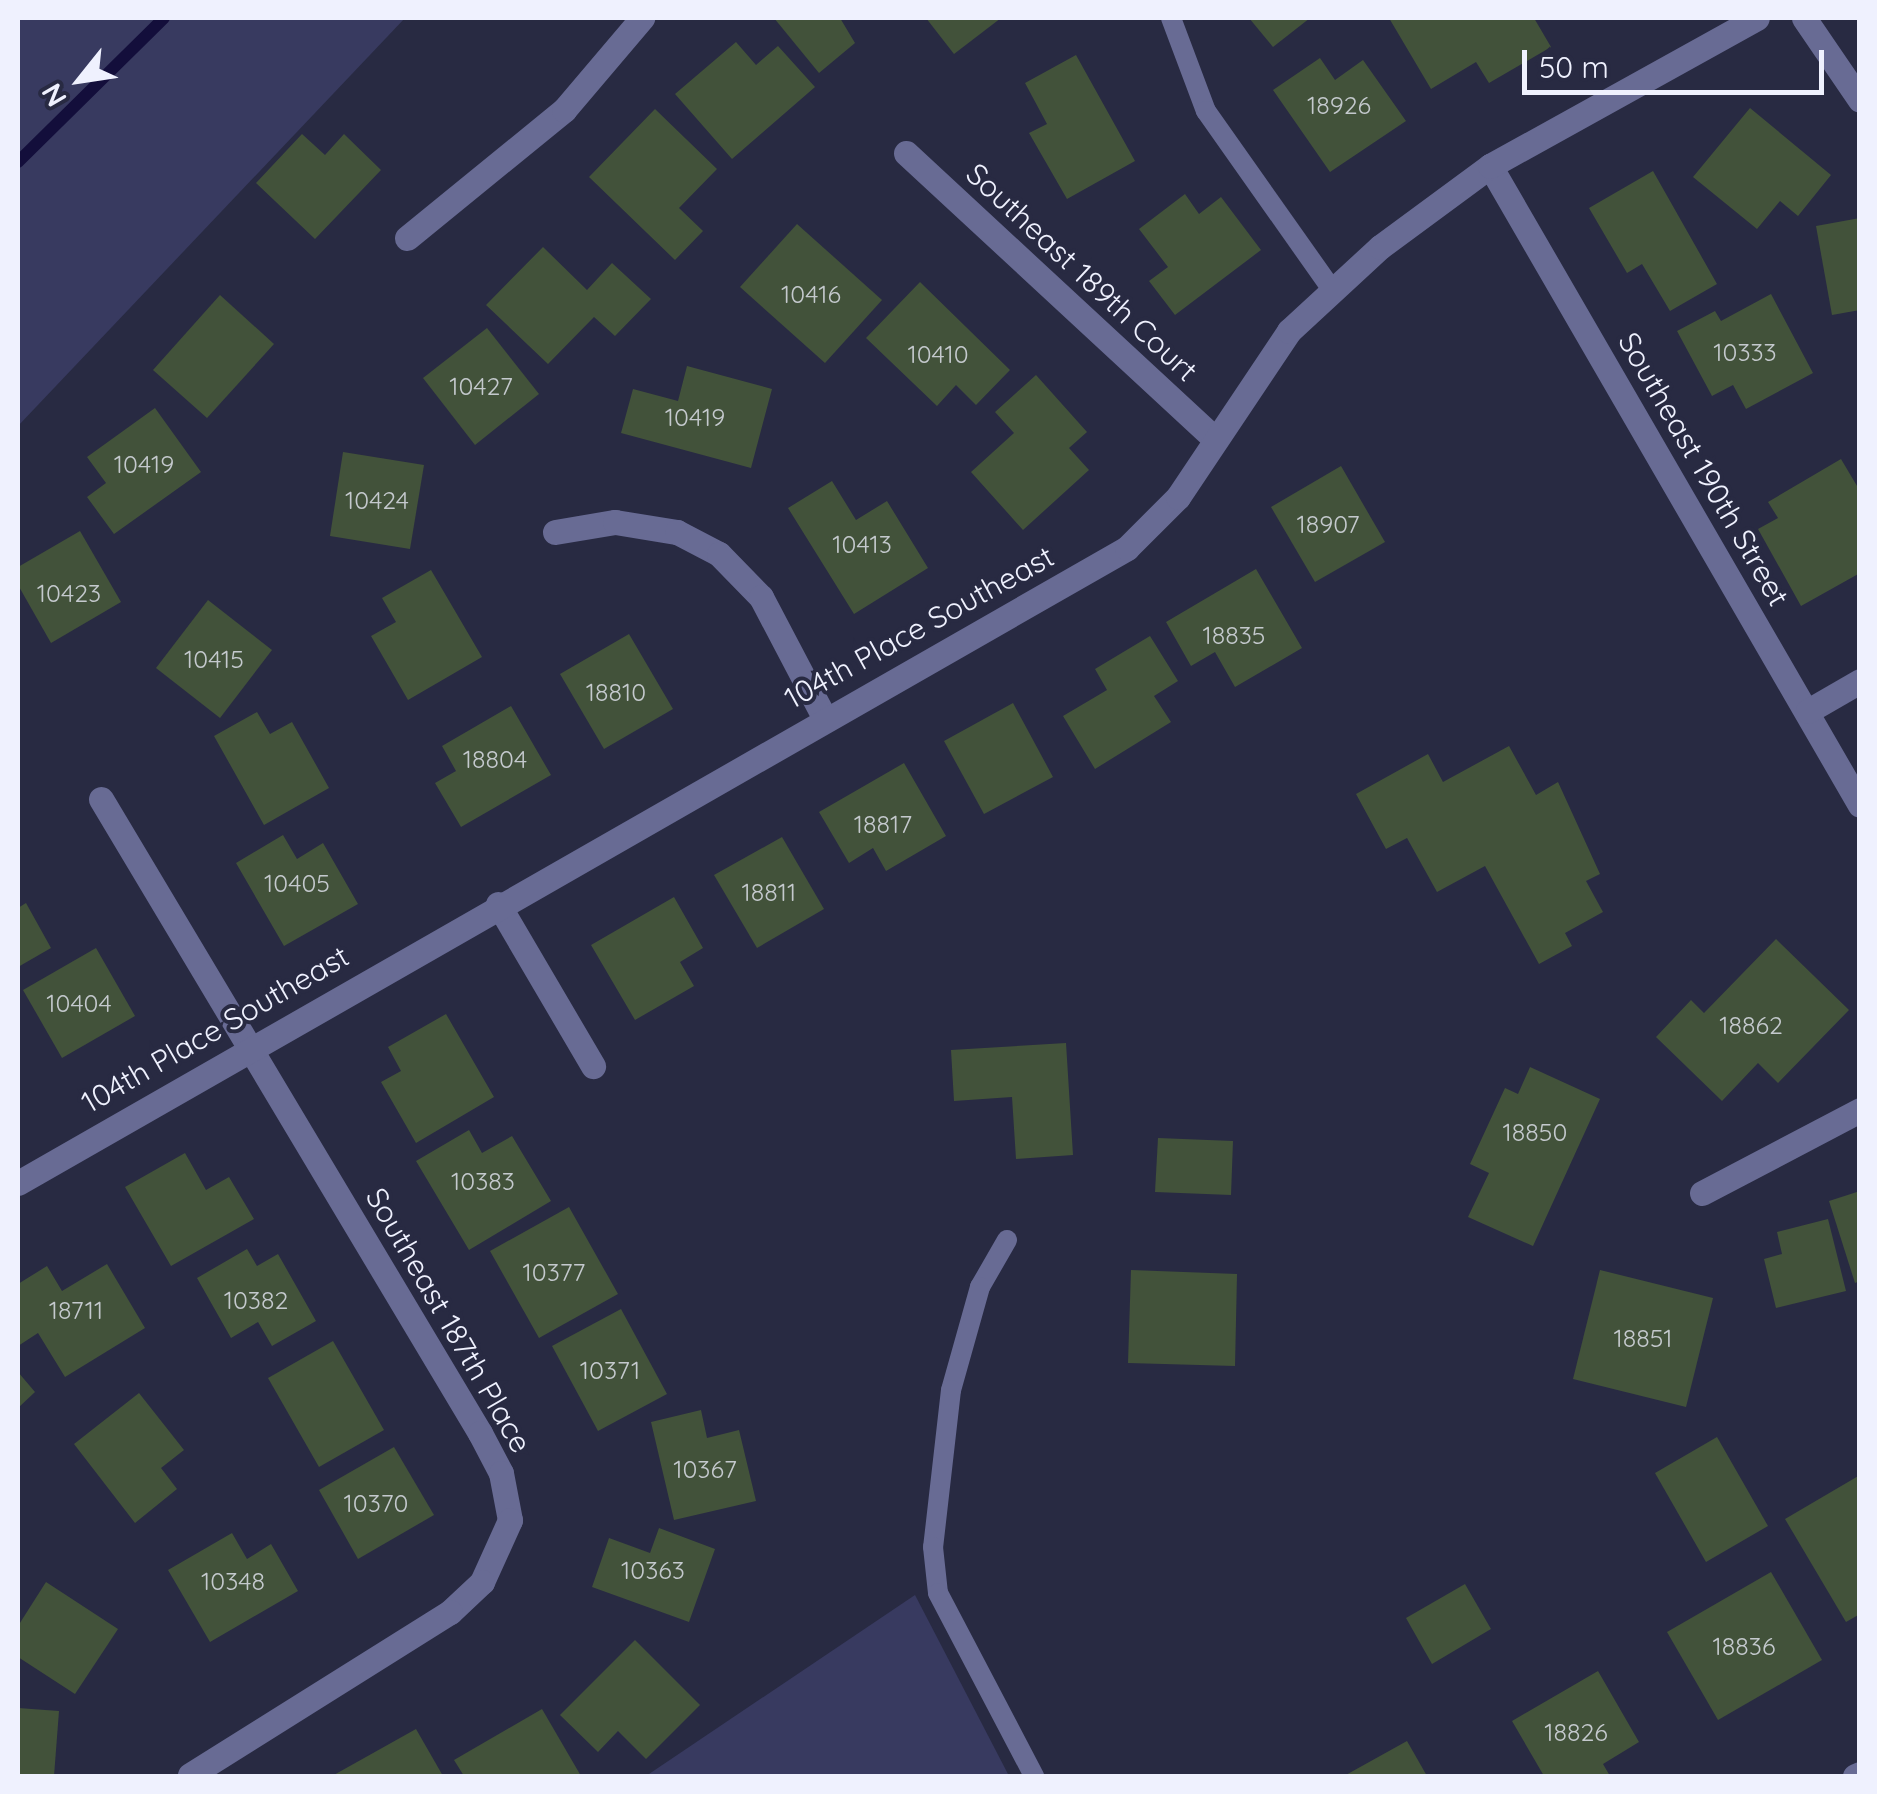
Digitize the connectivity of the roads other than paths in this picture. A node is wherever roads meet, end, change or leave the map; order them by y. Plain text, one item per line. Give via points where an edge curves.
1 (642, 18) edge
2 (1171, 18) edge
3 (1757, 18) edge
4 (1804, 18) edge
5 (1860, 100) edge
6 (906, 153) dead end
7 (1490, 166) junction
8 (407, 238) dead end
9 (1333, 291) junction
10 (1214, 439) junction
11 (555, 532) dead end
12 (1860, 681) edge
13 (1808, 711) junction
14 (824, 717) junction
15 (101, 799) dead end
16 (1860, 805) edge
17 (498, 904) junction
18 (254, 1044) junction
19 (594, 1066) dead end
20 (1860, 1110) edge
21 (18, 1183) edge
22 (1702, 1193) dead end
23 (1007, 1240) dead end
24 (190, 1774) edge
25 (1034, 1776) edge

1 - 8 street via 564,110
2 - 9 lane via 1206,111
3 - 7 street, 104th Place Southeast
4 - 5 street
6 - 10 street, Southeast 189th Court
7 - 9 street, 104th Place Southeast
7 - 13 street, Southeast 190th Street
9 - 10 street, 104th Place Southeast via 1288,331
10 - 14 street, 104th Place Southeast via 1178,497 1126,548
11 - 14 street via 615,522 677,532 719,554 761,597
12 - 13 street
13 - 16 street, Southeast 190th Street
14 - 17 street, 104th Place Southeast
15 - 18 street, Southeast 187th Place
17 - 18 street, 104th Place Southeast
17 - 19 street
18 - 21 street, 104th Place Southeast
18 - 24 street, Southeast 187th Place via 480,1433 501,1473 510,1520 482,1582 450,1612
20 - 22 street
23 - 25 lane via 980,1288 951,1390 933,1547 938,1593

